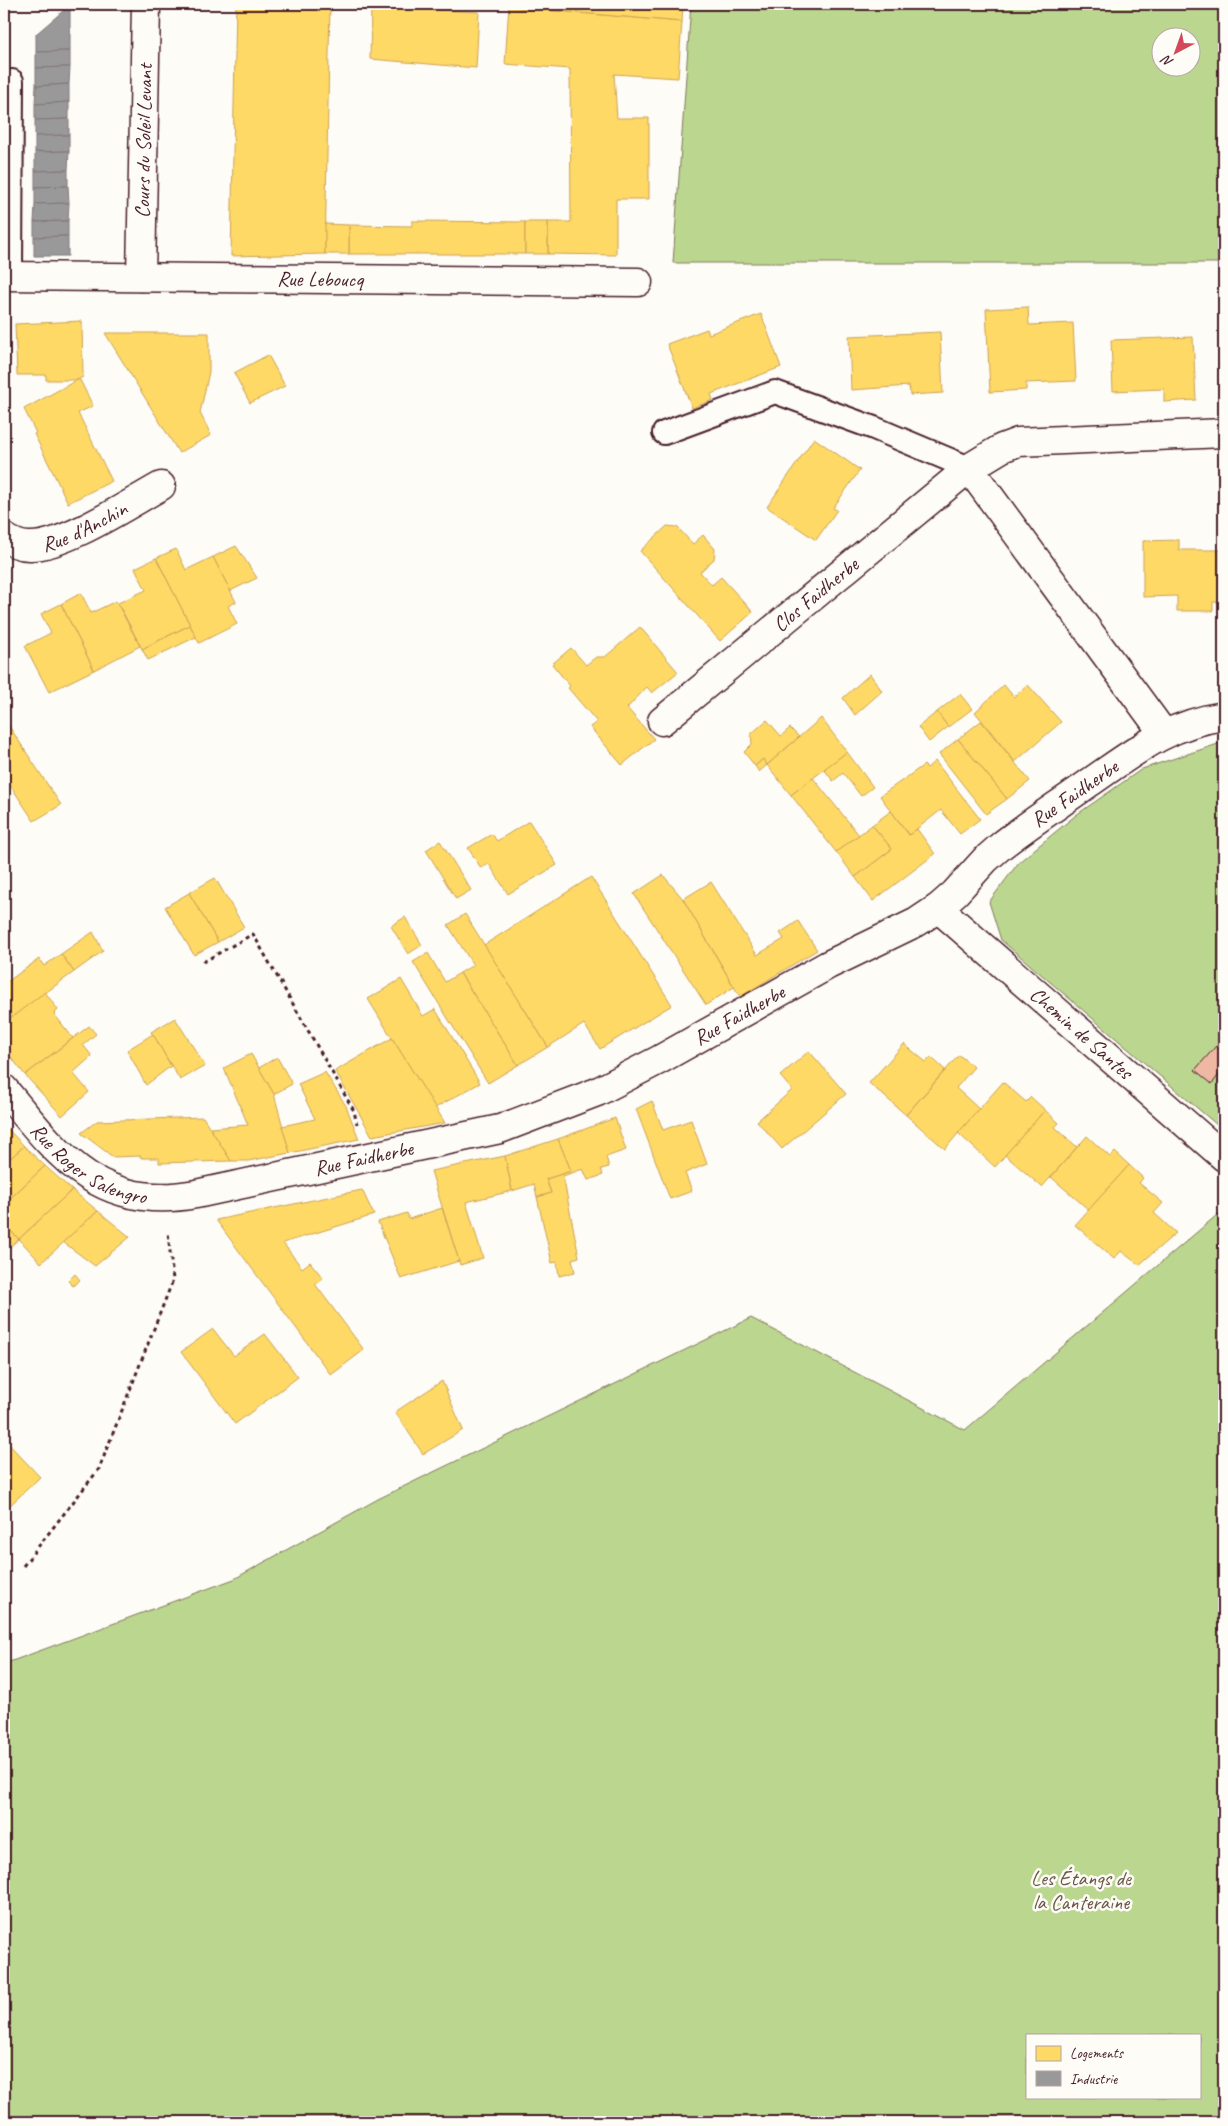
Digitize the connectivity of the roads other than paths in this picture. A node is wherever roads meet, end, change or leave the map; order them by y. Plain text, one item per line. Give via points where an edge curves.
1 (146, 4) edge
2 (12, 81) dead end
3 (7, 276) edge
4 (141, 277) junction
5 (638, 282) dead end
6 (664, 433) dead end
7 (1224, 433) edge
8 (969, 468) junction
9 (161, 486) dead end
10 (4, 537) edge
11 (1224, 716) edge
12 (662, 721) dead end
13 (1164, 734) junction
14 (938, 908) junction
15 (4, 1089) edge
16 (1224, 1157) edge
17 (196, 1194) joint

1 - 4 street, Cours du Soleil Levant
2 - 3 lane
3 - 4 street, Rue Leboucq
4 - 5 street, Rue Leboucq
6 - 8 lane via 774,392 874,428
7 - 8 street, Clos Faidherbe via 1018,442
8 - 12 street, Clos Faidherbe
8 - 13 street
9 - 10 street, Rue d'Anchin via 55,542 30,546
11 - 13 street, Rue Faidherbe via 1188,724
13 - 14 street, Rue Faidherbe via 1135,750 1021,830 985,860
14 - 16 street, Chemin de Santes
14 - 17 street, Rue Faidherbe via 597,1092 500,1128
15 - 17 street, Rue Roger Salengro via 53,1148 78,1170 102,1184 121,1192 164,1198

